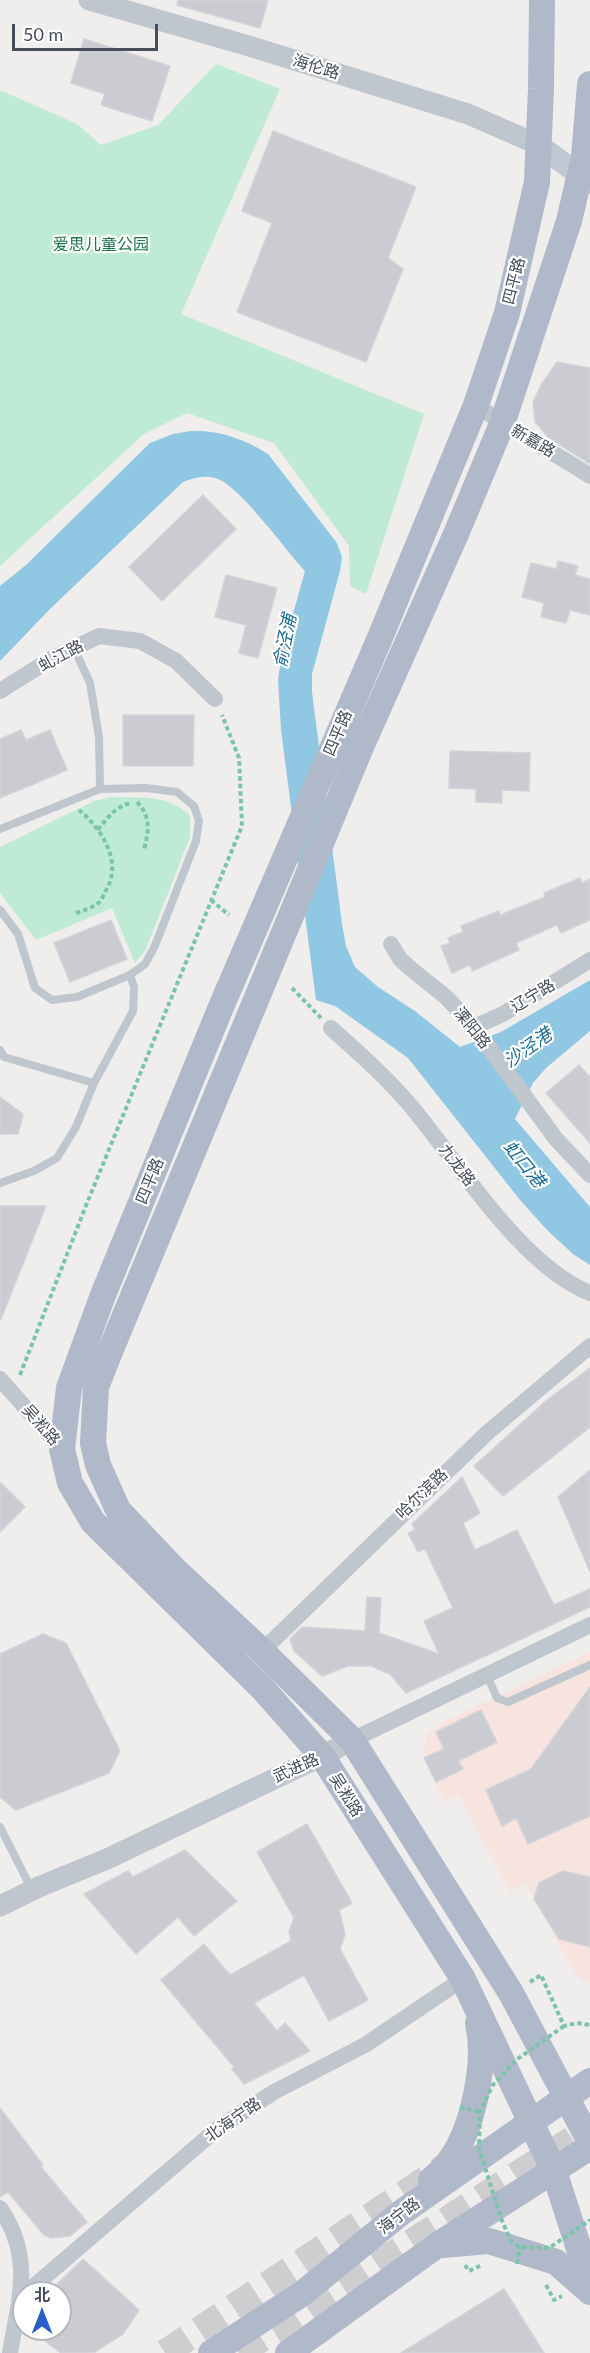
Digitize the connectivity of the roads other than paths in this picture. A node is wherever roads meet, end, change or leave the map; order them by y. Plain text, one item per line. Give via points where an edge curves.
1 (89, 0) edge
2 (542, 0) edge
3 (590, 84) edge
4 (539, 145) junction
5 (586, 169) edge
6 (476, 405) junction
7 (502, 424) junction
8 (590, 476) edge
9 (74, 648) junction
10 (0, 692) edge
11 (215, 699) road end
12 (100, 789) junction
13 (0, 829) edge
14 (0, 910) edge
15 (391, 944) dead end
16 (590, 960) edge
17 (130, 975) junction
18 (331, 1028) road end
19 (478, 1033) junction
20 (0, 1050) edge
21 (94, 1083) junction
22 (590, 1175) edge
23 (0, 1183) edge
24 (590, 1293) edge
25 (590, 1346) edge
26 (0, 1379) edge
27 (93, 1443) joint
28 (62, 1449) junction
29 (590, 1625) edge
30 (262, 1651) junction
31 (590, 1665) edge
32 (486, 1674) junction
33 (352, 1740) junction
34 (322, 1756) junction
35 (0, 1827) edge
36 (32, 1890) junction
37 (0, 1906) edge
38 (468, 1988) junction
39 (590, 2081) edge
40 (566, 2096) junction
41 (531, 2121) junction
42 (590, 2142) edge
43 (590, 2147) edge
44 (554, 2171) junction
45 (0, 2208) edge
46 (402, 2211) junction
47 (436, 2246) junction
48 (23, 2281) edge
49 (40, 2281) edge
50 (590, 2283) edge
51 (590, 2292) edge
52 (211, 2353) edge
53 (288, 2353) edge

1 - 4 street, 海伦路 via 468,114
2 - 4 main road, 四平路
3 - 5 main road, 四平路
4 - 5 main road, 海伦路
4 - 6 main road, 四平路 via 537,182 507,313
5 - 7 main road, 四平路
6 - 7 street, 新嘉路
6 - 28 main road, 四平路 via 103,1295 69,1388
7 - 8 street, 新嘉路
7 - 27 main road, 四平路 via 361,747 96,1387
9 - 10 street, 虬江路
9 - 11 street, 虬江路 via 99,636 140,641 176,661
9 - 12 lane via 90,683 99,737
12 - 13 lane
12 - 17 lane via 177,792 194,806 199,821 196,841 154,948 145,964
14 - 17 lane via 18,934 35,988 52,999 77,997
15 - 19 street, 溧阳路 via 400,959 446,997
16 - 19 street, 辽宁路
17 - 21 lane via 133,1011
18 - 24 street, 九龙路 via 409,1104 528,1249 550,1269
19 - 22 street, 溧阳路 via 556,1139
20 - 21 lane via 4,1057
21 - 23 lane via 76,1127 57,1158
25 - 30 street, 哈尔滨路 via 487,1432
26 - 28 street, 吴淞路
27 - 30 main road, 吴淞路 via 98,1465 118,1510
28 - 34 main road, 吴淞路 via 70,1483 93,1522 256,1682
29 - 32 street, 武进路
30 - 33 main road, 吴淞路
31 - 32 lane via 508,1702 497,1698
32 - 33 street, 武进路
33 - 34 street, 武进路
33 - 40 main road, 吴淞路 via 511,1993
34 - 36 street, 武进路 via 107,1859
34 - 38 main road, 吴淞路
35 - 36 lane
36 - 37 street, 武进路
38 - 41 main road, 吴淞路
38 - 46 main road via 481,2035 482,2064 468,2121 448,2162
38 - 49 street, 北海宁路 via 274,2092 217,2129
39 - 40 main road, 海宁路
40 - 41 main road, 海宁路
40 - 42 main road, 吴淞路
41 - 44 main road, 吴淞路
41 - 46 main road, 海宁路
43 - 44 main road
44 - 47 main road
44 - 50 main road, 吴淞路
45 - 48 street via 15,2233
46 - 52 main road, 海宁路 via 303,2293
47 - 51 main road via 489,2241 556,2262
47 - 53 main road

